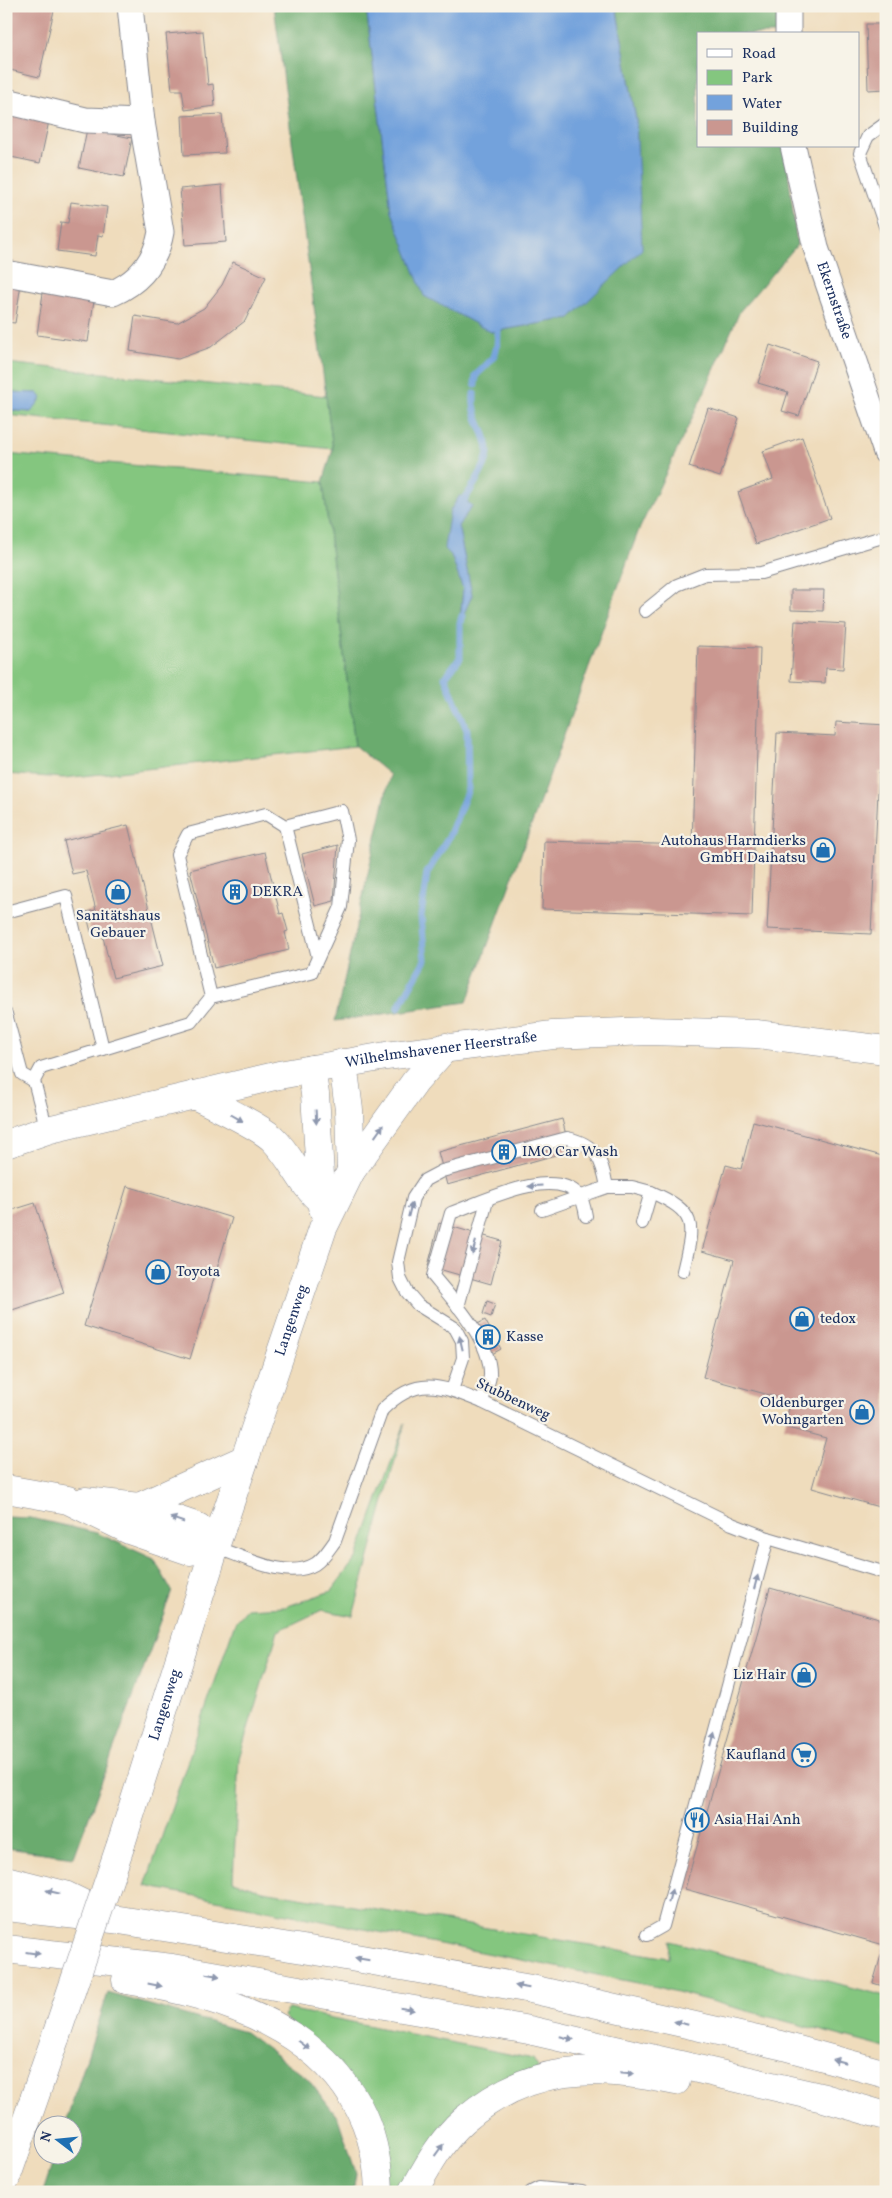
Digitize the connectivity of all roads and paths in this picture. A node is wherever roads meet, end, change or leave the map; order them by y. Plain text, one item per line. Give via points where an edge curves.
1 (130, 6) edge
2 (788, 6) edge
3 (788, 32) edge
4 (6, 101) edge
5 (142, 122) junction
6 (886, 123) edge
7 (793, 148) edge
8 (886, 229) edge
9 (6, 273) edge
10 (886, 452) edge
11 (886, 536) edge
12 (645, 611) dead end
13 (285, 826) junction
14 (6, 912) edge
15 (318, 957) junction
16 (211, 998) junction
17 (6, 1014) edge
18 (446, 1047) junction
19 (103, 1049) junction
20 (886, 1050) edge
21 (342, 1063) junction
22 (311, 1069) junction
23 (34, 1081) junction
24 (194, 1095) junction
25 (47, 1130) junction
26 (6, 1144) edge
27 (351, 1171) junction
28 (607, 1187) junction
29 (651, 1192) junction
30 (580, 1196) junction
31 (487, 1201) junction
32 (321, 1202) junction
33 (542, 1210) dead end
34 (586, 1216) dead end
35 (642, 1223) dead end
36 (323, 1228) junction
37 (683, 1271) dead end
38 (458, 1307) junction
39 (452, 1390) junction
40 (482, 1402) junction
41 (245, 1459) junction
42 (6, 1489) edge
43 (68, 1500) junction
44 (139, 1507) junction
45 (768, 1538) junction
46 (215, 1547) junction
47 (886, 1573) edge
48 (6, 1880) edge
49 (6, 1907) edge
50 (113, 1919) junction
51 (647, 1935) dead end
52 (6, 1949) edge
53 (60, 1956) junction
54 (886, 2074) edge
55 (824, 2098) junction
56 (886, 2116) edge
57 (6, 2179) edge
58 (379, 2192) edge
59 (413, 2192) edge
60 (531, 2192) edge
61 (582, 2192) edge

1 - 5 street
2 - 3 street
4 - 5 street via 85,120
5 - 9 street via 161,232 159,247 137,279 113,293
6 - 8 lane via 868,136 860,153
7 - 10 street, Ekernstraße via 816,248
11 - 12 lane via 761,573 705,574 677,585
13 - 15 lane
13 - 15 lane via 342,811 348,840 341,906
13 - 16 lane via 266,814 188,834 177,855
14 - 19 lane via 66,896
15 - 16 lane via 311,973
16 - 19 lane via 191,1022
17 - 23 lane via 22,1074
18 - 20 main road, Wilhelmshavener Heerstraße via 553,1035 648,1031 756,1034
18 - 21 main road, Wilhelmshavener Heerstraße
27 -> 18 main road, Langenweg via 415,1082
19 - 23 lane via 41,1068
21 - 22 main road, Wilhelmshavener Heerstraße
21 - 27 main road, Langenweg via 349,1110
22 - 24 main road, Wilhelmshavener Heerstraße
22 -> 32 main road, Langenweg
23 - 25 lane
24 - 25 main road, Wilhelmshavener Heerstraße
24 -> 32 main road via 271,1138 292,1162 309,1191
25 - 26 main road, Wilhelmshavener Heerstraße
27 - 36 main road, Langenweg
28 - 29 lane via 632,1187
28 - 30 lane
39 -> 28 lane via 463,1358 462,1341 455,1328 418,1305 400,1278 398,1262 413,1198 425,1180 442,1171 567,1138 582,1141 596,1153 604,1167
29 - 35 lane
29 - 37 lane via 674,1202 689,1218 691,1237
30 -> 31 lane via 569,1187 556,1184 523,1187
30 - 33 lane
30 - 34 lane
31 -> 38 lane
31 - 38 lane via 451,1213 433,1276
32 - 36 main road, Langenweg
36 - 41 main road, Langenweg
38 - 40 lane via 476,1333 489,1361 490,1377
39 - 40 lane, Stubbenweg
39 - 46 lane, Stubbenweg via 434,1385 412,1389 396,1396 382,1410 335,1541 315,1564 278,1569
40 - 45 lane, Stubbenweg via 732,1524
41 - 44 main road
41 - 46 main road, Langenweg
42 - 43 main road
43 - 44 main road
43 - 46 main road via 130,1530 182,1549
46 -> 44 main road via 198,1527
45 - 47 lane, Stubbenweg
51 -> 45 lane via 662,1926
46 - 57 main road, Langenweg, bridge via 121,1844
50 -> 48 main road via 65,1895
49 - 50 main road
54 -> 50 main road via 780,2045 531,1989
52 -> 53 main road
53 -> 55 main road via 172,1968 529,2030
53 -> 58 main road via 91,1976 155,1984 231,2004 292,2036 325,2061 351,2093 373,2141 379,2168
55 - 56 main road
59 -> 55 main road via 430,2162 463,2121 494,2099 552,2073 582,2070 645,2075 786,2106
60 - 61 lane via 539,2188

